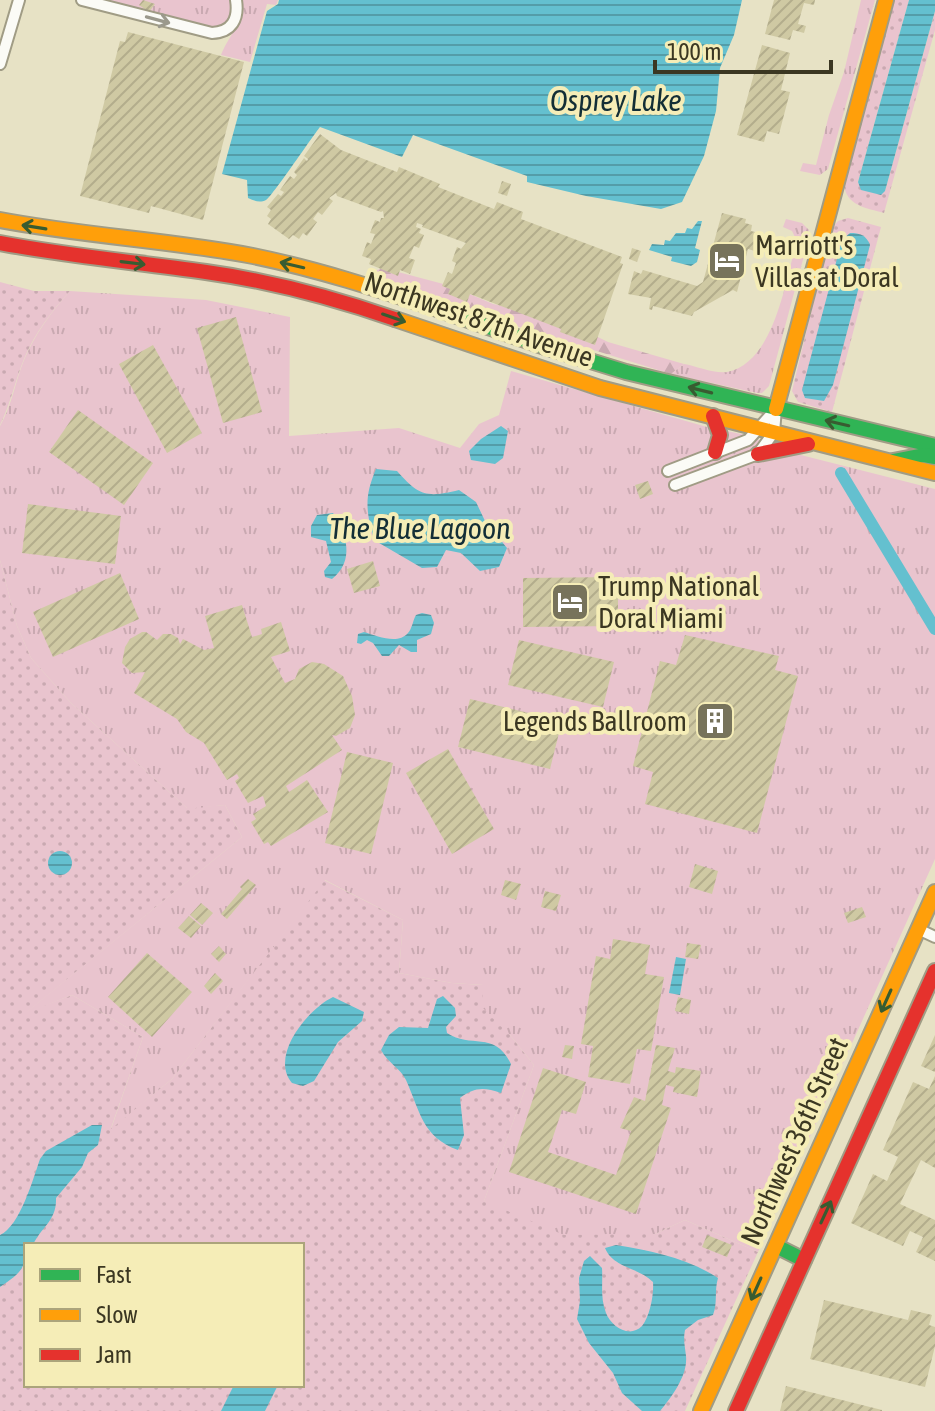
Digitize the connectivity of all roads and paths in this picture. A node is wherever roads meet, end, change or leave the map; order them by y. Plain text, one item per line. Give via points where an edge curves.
1 (19, 0) edge
2 (82, 0) edge
3 (236, 0) edge
4 (886, 0) edge
5 (0, 64) edge
6 (0, 220) edge
7 (0, 243) edge
8 (327, 273) junction
9 (320, 294) junction
10 (776, 409) junction
11 (713, 416) junction
12 (768, 430) junction
13 (814, 443) junction
14 (935, 446) edge
15 (715, 452) junction
16 (758, 454) junction
17 (935, 457) edge
18 (889, 462) junction
19 (668, 471) dead end
20 (935, 473) edge
21 (675, 485) dead end
22 (935, 892) edge
23 (930, 914) edge
24 (918, 929) junction
25 (935, 937) edge
26 (935, 971) edge
27 (776, 1246) junction
28 (804, 1260) junction
29 (701, 1411) edge
30 (736, 1411) edge

1 - 5 street
2 -> 3 street via 212,33 233,23
4 - 10 main road
8 -> 6 main road, Northwest 87th Avenue via 231,253
7 -> 9 main road, Northwest 87th Avenue via 208,272
8 - 9 main road
10 -> 8 main road, Northwest 87th Avenue via 579,358
9 -> 11 main road, Northwest 87th Avenue via 575,380
10 - 12 street
14 -> 10 main road, Northwest 87th Avenue
11 - 12 main road, Northwest 87th Avenue
11 - 15 main road via 720,435
12 - 13 main road, Northwest 87th Avenue
12 - 15 street
12 - 16 street via 768,443
13 - 16 main road
13 - 18 main road, Northwest 87th Avenue
15 - 19 street
16 - 21 street
17 - 18 main road
18 - 20 main road, Northwest 87th Avenue
22 - 23 main road, Northwest 36th Street
23 - 24 main road, Northwest 36th Street
24 - 25 street
24 -> 27 main road, Northwest 36th Street
28 -> 26 main road, Northwest 36th Street
27 - 28 main road
27 -> 29 main road, Northwest 36th Street
28 - 30 main road, Northwest 36th Street

